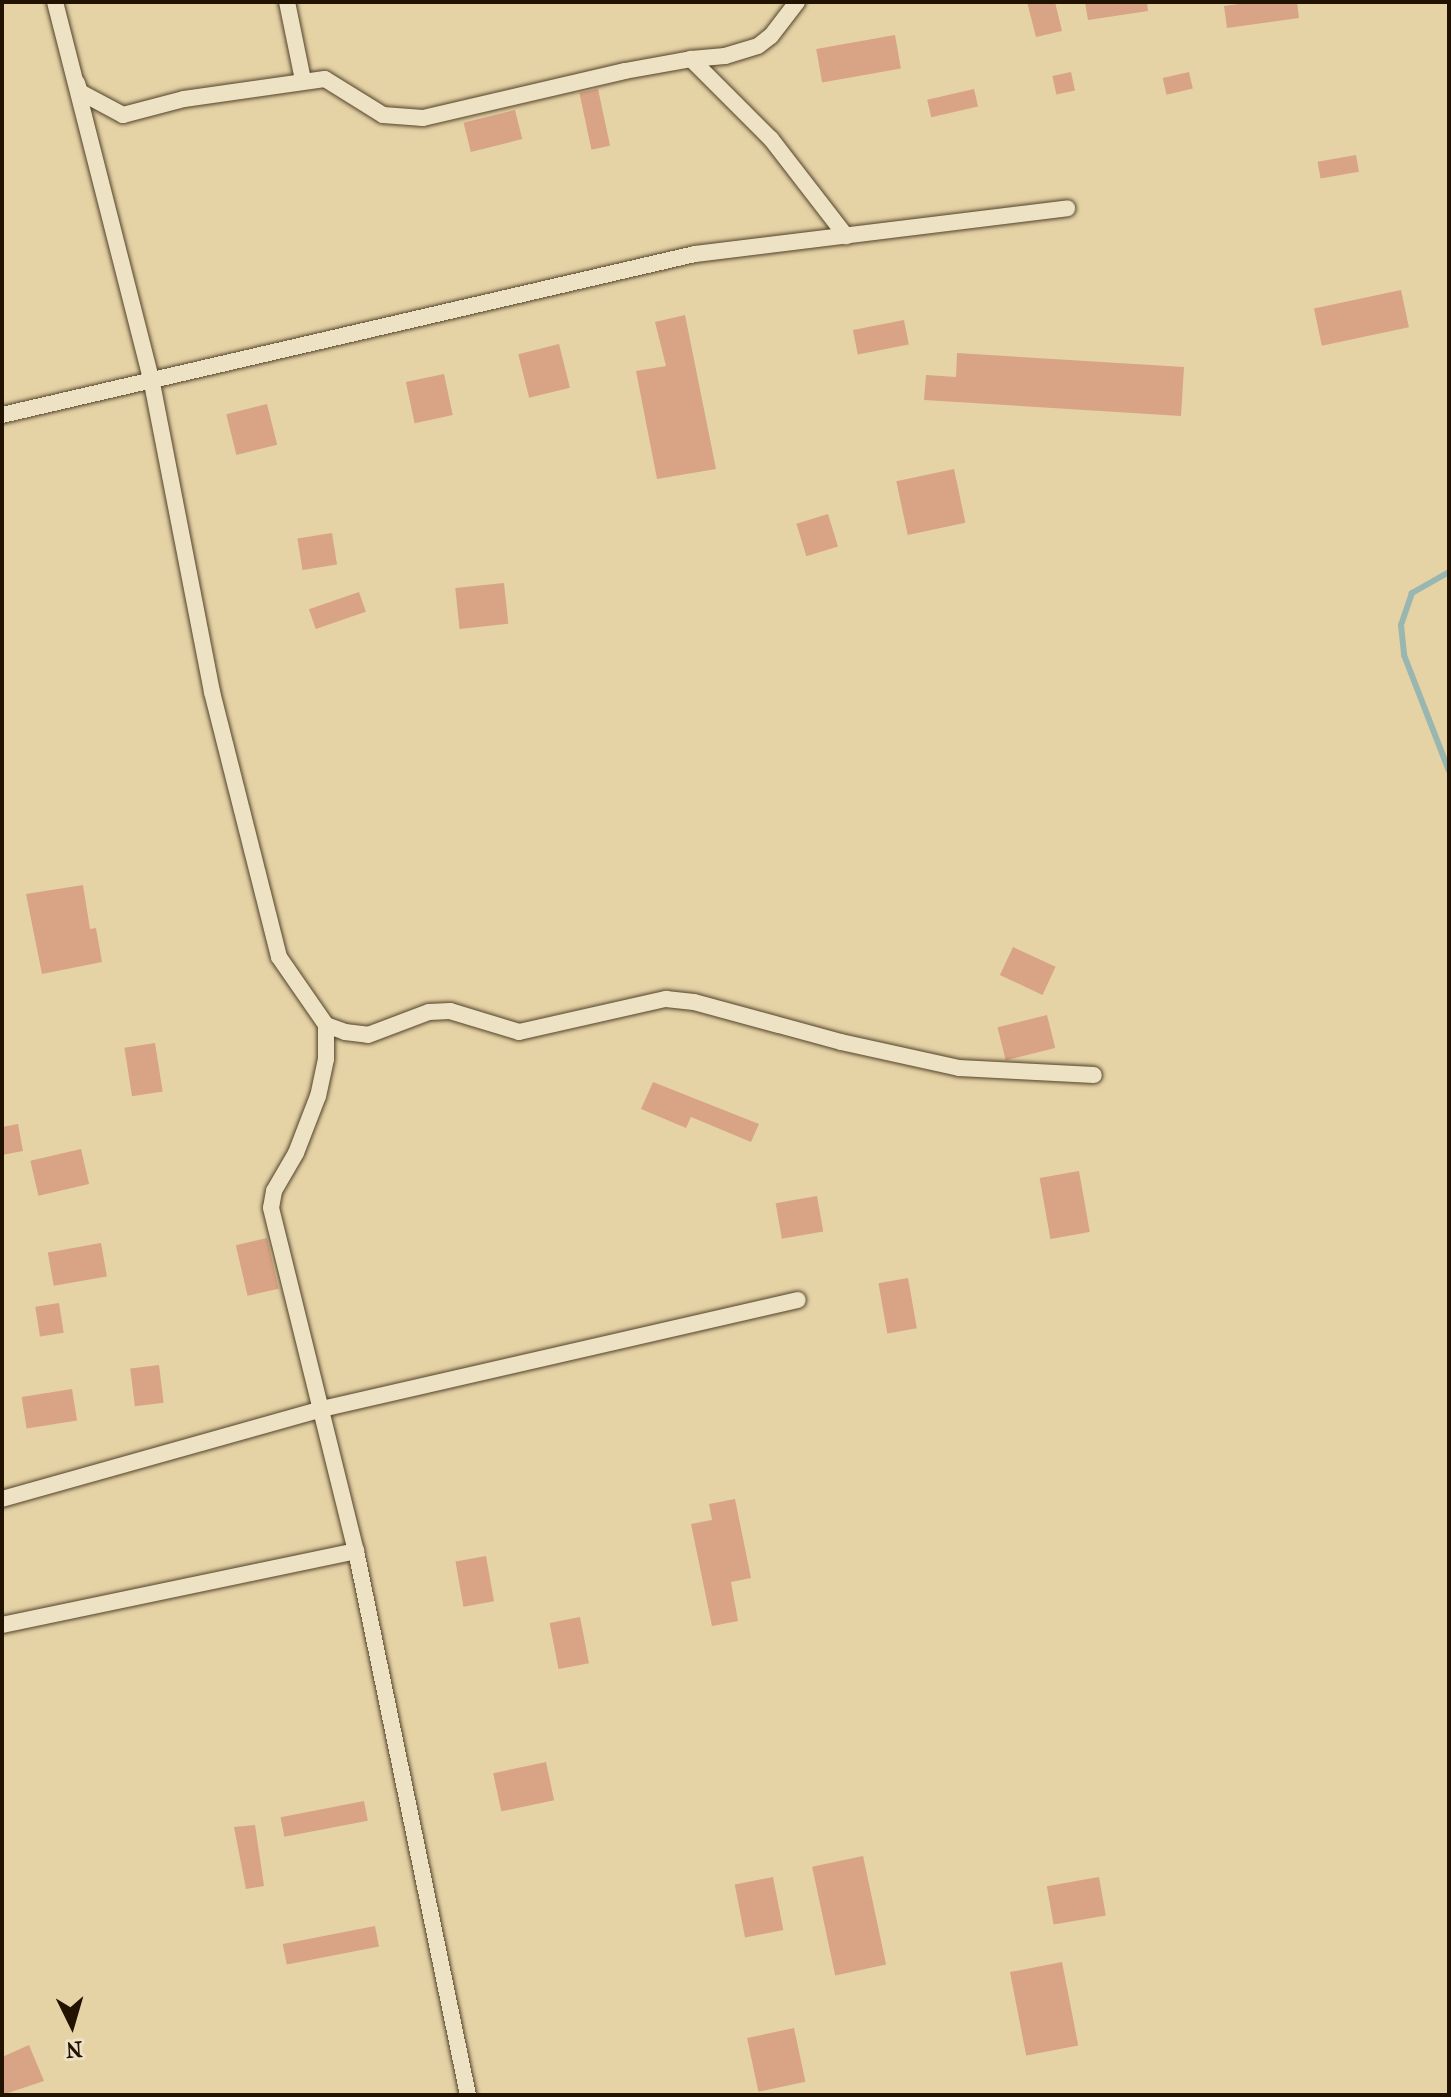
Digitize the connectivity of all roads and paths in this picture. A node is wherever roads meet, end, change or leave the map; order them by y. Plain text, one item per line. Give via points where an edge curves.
1 (55, 2) edge
2 (287, 2) edge
3 (797, 2) edge
4 (691, 59) junction
5 (73, 71) junction
6 (303, 80) junction
7 (1067, 208) dead end
8 (846, 236) junction
9 (151, 378) junction
10 (2, 415) edge
11 (326, 1025) junction
12 (1094, 1075) dead end
13 (798, 1300) dead end
14 (322, 1409) junction
15 (2, 1499) edge
16 (356, 1551) junction
17 (2, 1625) edge
18 (468, 2095) edge

1 - 5 street
2 - 6 street
3 - 4 street via 758,46
4 - 6 street via 423,118 383,115 325,79
4 - 8 street via 771,139
5 - 6 street via 80,92 123,115 184,99
5 - 9 street
7 - 8 street
8 - 9 street via 695,254
9 - 10 street
9 - 11 street via 212,692 279,957
11 - 12 street via 368,1035 429,1012 450,1011 519,1032 666,999 959,1068
11 - 14 street via 318,1096 271,1208
13 - 14 street
14 - 15 street
14 - 16 street
16 - 17 street
16 - 18 street

